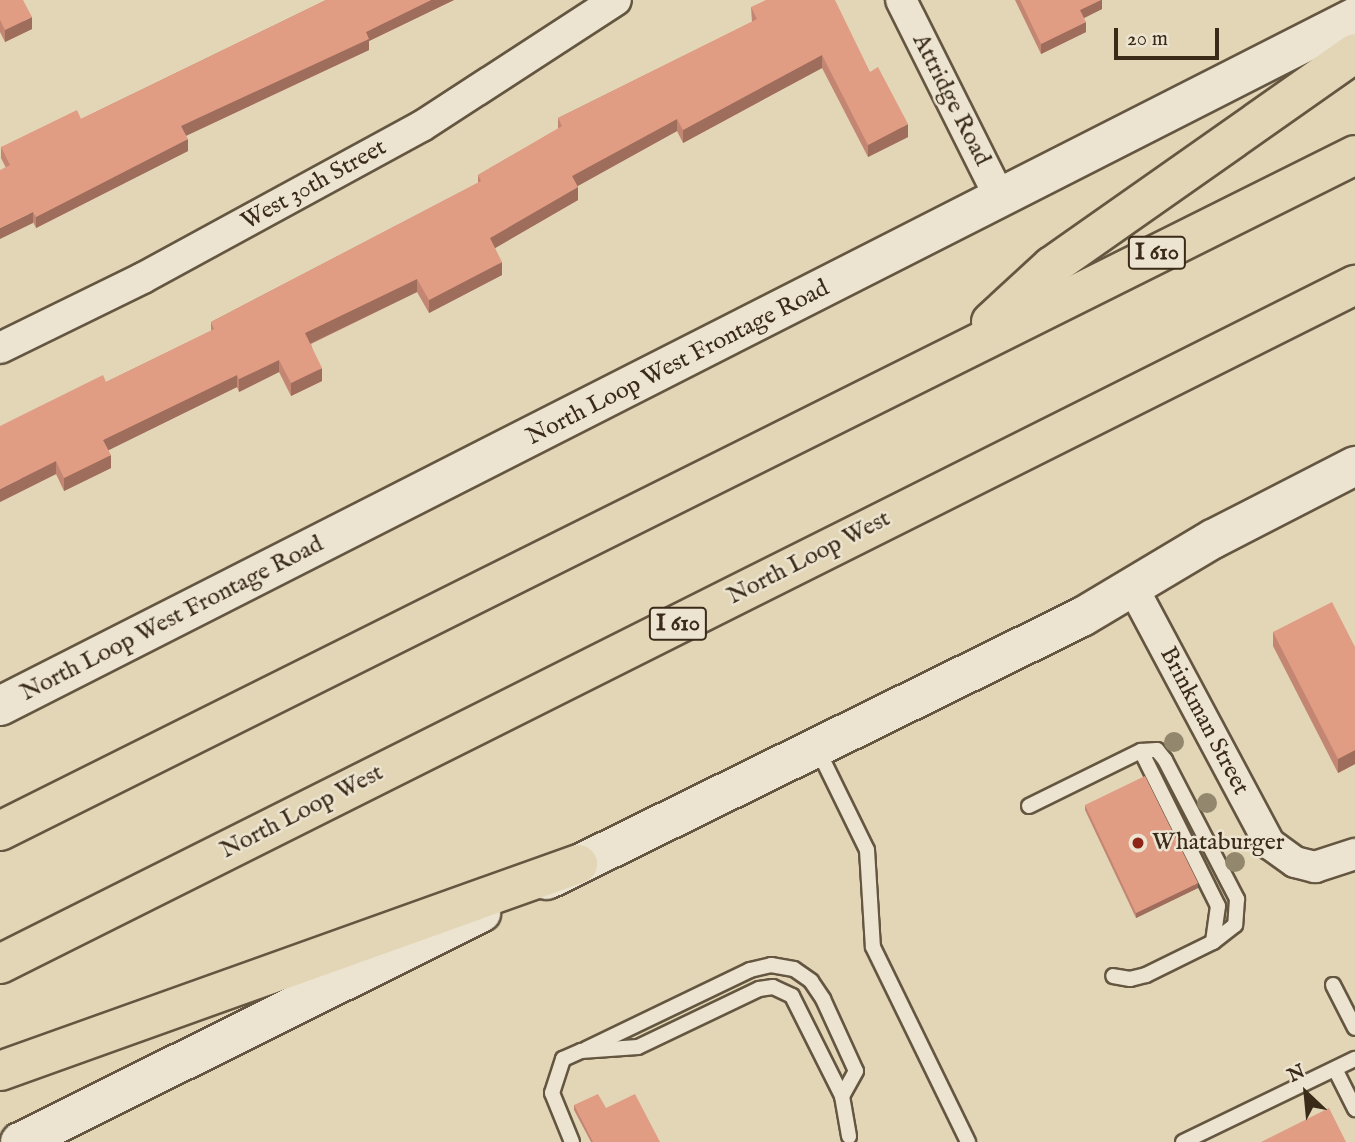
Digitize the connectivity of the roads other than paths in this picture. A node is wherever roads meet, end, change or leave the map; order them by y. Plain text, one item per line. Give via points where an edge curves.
1 (616, 0) edge
2 (901, 0) edge
3 (1355, 17) edge
4 (1355, 53) edge
5 (1355, 155) edge
6 (1001, 200) junction
7 (1355, 285) edge
8 (0, 348) edge
9 (958, 352) junction
10 (1355, 467) edge
11 (1132, 586) junction
12 (0, 706) edge
13 (818, 750) junction
14 (1030, 806) dead end
15 (0, 831) edge
16 (1354, 859) edge
17 (578, 864) junction
18 (0, 964) edge
19 (1113, 976) dead end
20 (1333, 985) dead end
21 (1355, 1028) edge
22 (581, 1051) junction
23 (1355, 1059) edge
24 (1335, 1069) junction
25 (0, 1071) edge
26 (842, 1096) junction
27 (1355, 1109) edge
28 (849, 1136) dead end
29 (20, 1142) edge
30 (572, 1142) edge
31 (968, 1142) edge
32 (1183, 1142) edge

1 - 8 street, West 30th Street via 422,125 143,278
2 - 6 street, Attridge Road
3 - 6 main road, North Loop West Frontage Road
4 - 9 highway via 1052,266
5 - 9 highway, I 610
6 - 12 main road, North Loop West Frontage Road
7 - 18 highway, North Loop West / I 610
9 - 15 highway, I 610
10 - 11 main road
11 - 13 main road via 1082,617
11 - 16 street, Brinkman Street via 1270,844 1295,862 1315,867
13 - 17 main road
13 - 31 lane via 867,849 873,947
14 - 19 lane via 1141,751 1218,906 1213,942 1146,975 1130,979
17 - 25 highway
17 - 29 main road via 63,1127
20 - 21 lane
22 - 26 lane via 638,1047 773,987 792,996
22 - 26 lane via 750,970 771,965 793,969 811,981 823,999 856,1072
22 - 30 lane via 563,1059 552,1093
23 - 24 lane
24 - 27 lane
24 - 32 lane
26 - 28 lane

